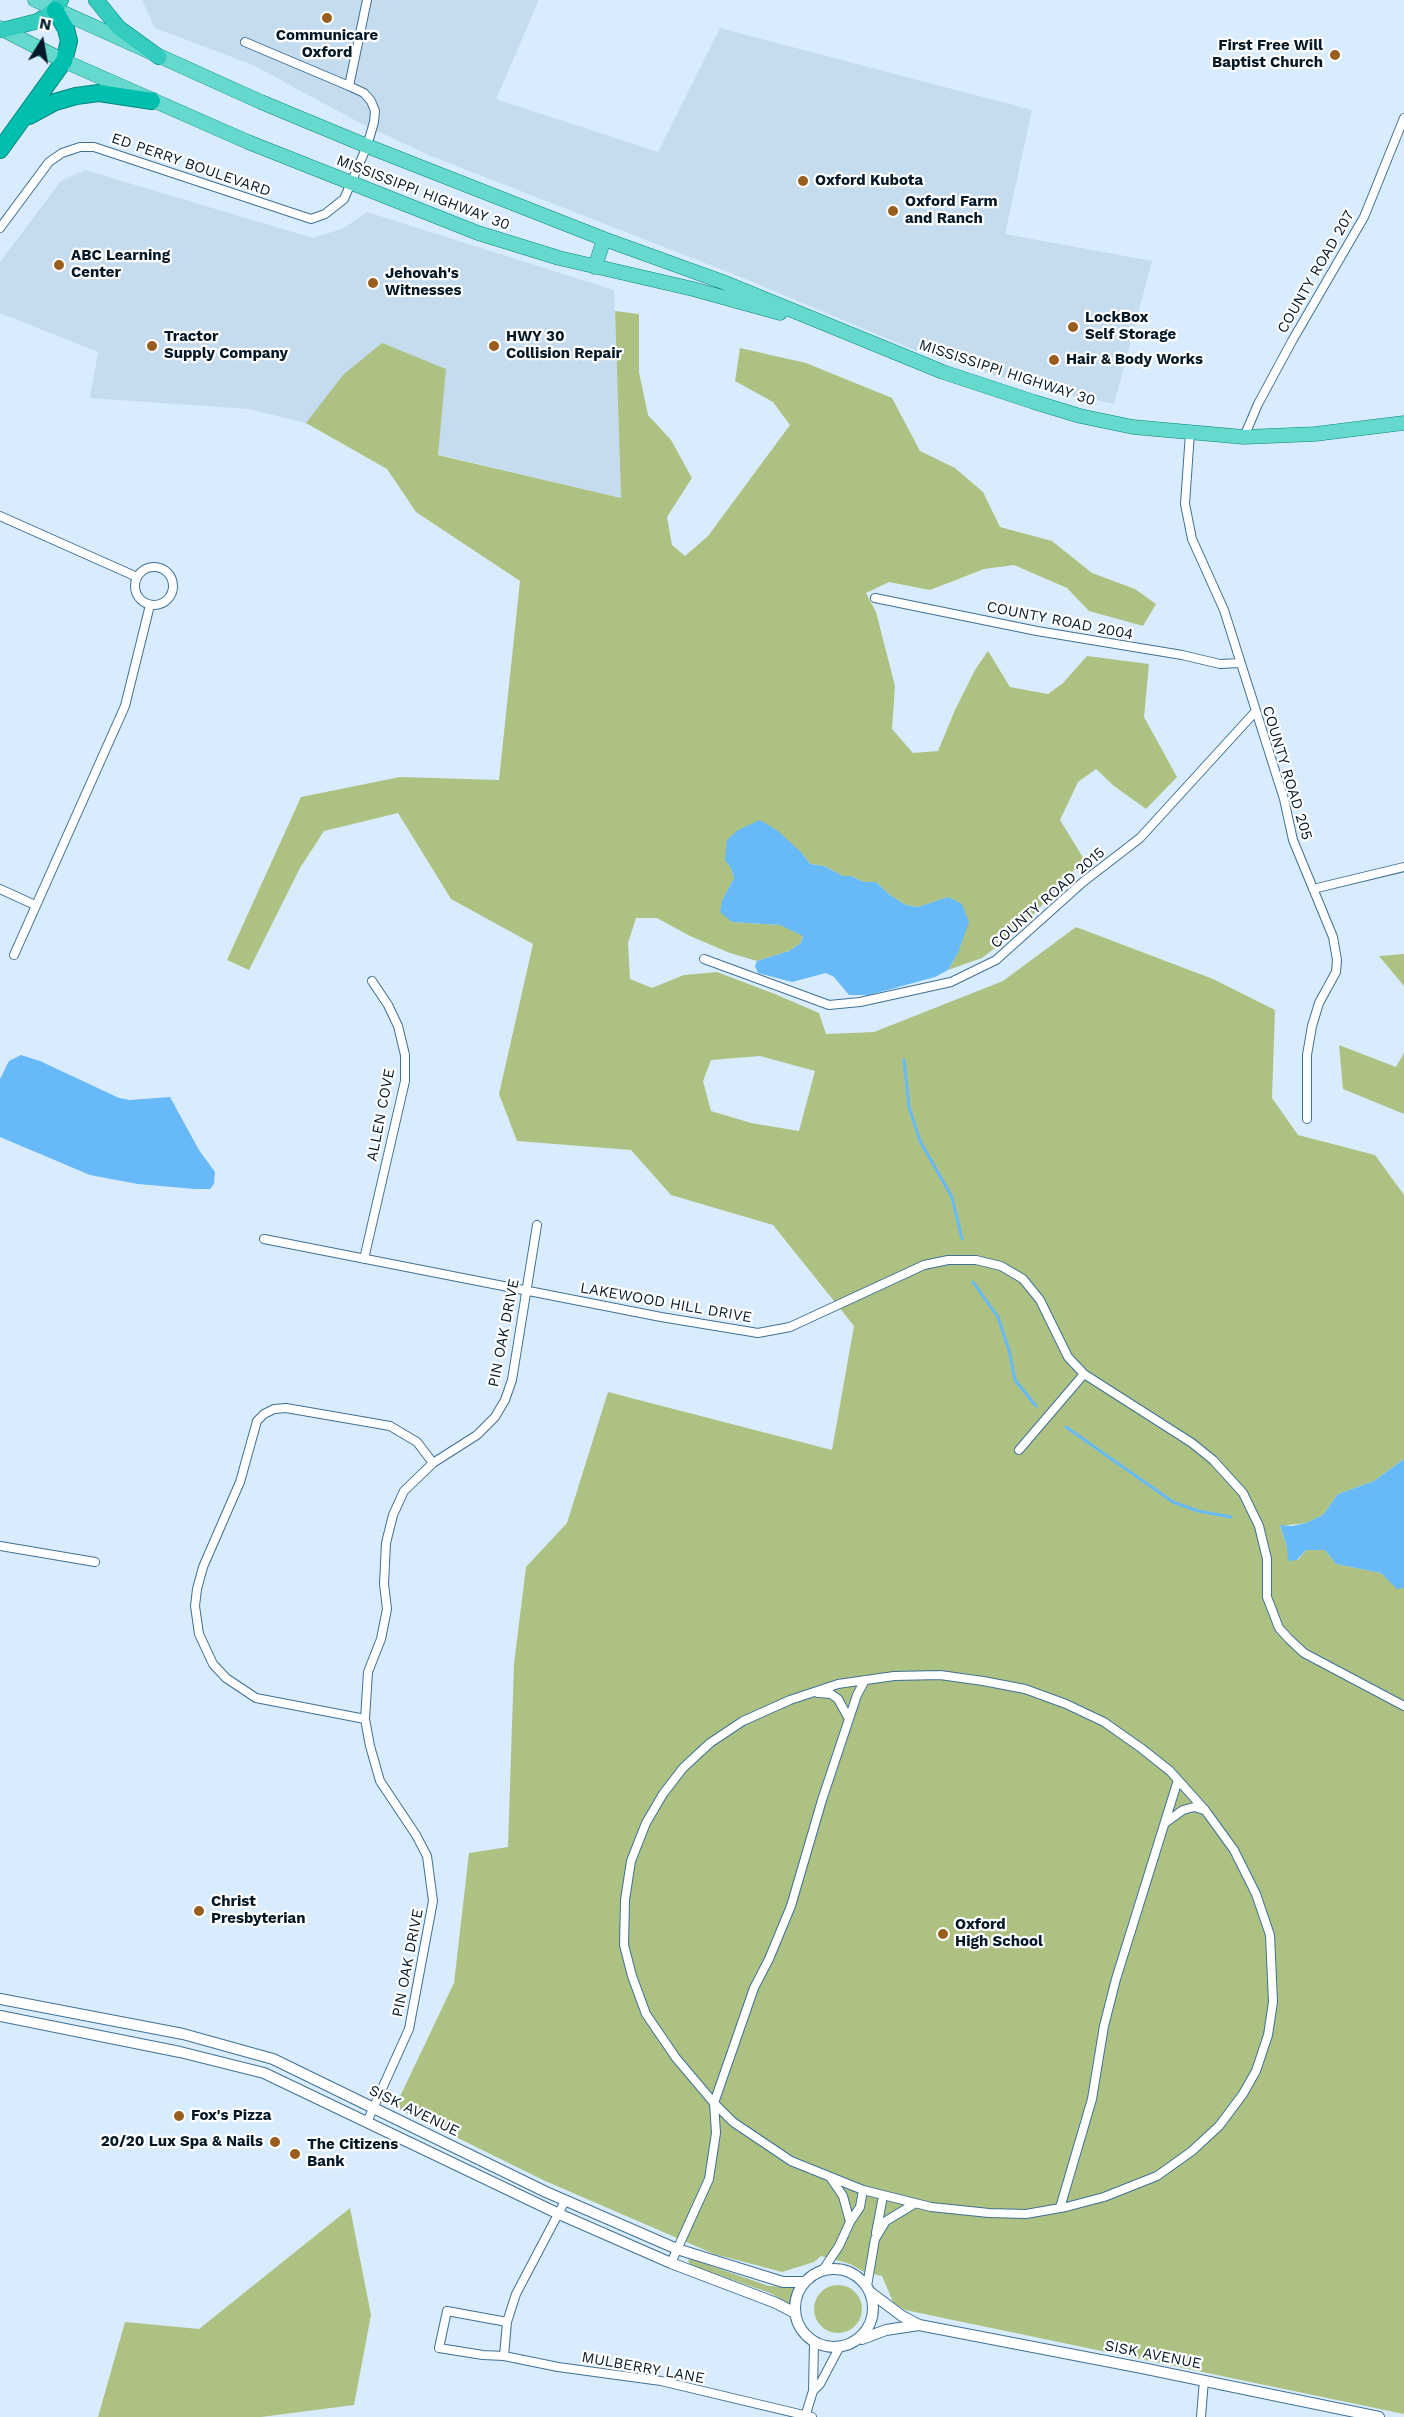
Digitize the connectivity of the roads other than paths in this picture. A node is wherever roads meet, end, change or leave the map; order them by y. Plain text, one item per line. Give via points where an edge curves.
1 (35, 0) edge
2 (96, 0) edge
3 (367, 0) edge
4 (58, 5) edge
5 (1, 29) edge
6 (245, 42) dead end
7 (159, 57) junction
8 (64, 61) junction
9 (349, 86) junction
10 (152, 100) junction
11 (1404, 118) edge
12 (17, 127) junction
13 (366, 146) junction
14 (0, 150) edge
15 (351, 184) junction
16 (0, 228) edge
17 (604, 239) junction
18 (595, 267) junction
19 (854, 336) junction
20 (1404, 423) edge
21 (1190, 433) junction
22 (1244, 436) junction
23 (0, 516) edge
24 (137, 577) junction
25 (875, 598) dead end
26 (150, 605) junction
27 (1240, 663) junction
28 (1255, 712) junction
29 (1404, 867) edge
30 (0, 889) edge
31 (1313, 889) junction
32 (35, 905) junction
33 (14, 955) dead end
34 (704, 959) dead end
35 (372, 981) dead end
36 (1307, 1119) dead end
37 (537, 1225) dead end
38 (264, 1239) dead end
39 (363, 1259) junction
40 (526, 1292) junction
41 (1084, 1374) junction
42 (1019, 1450) dead end
43 (434, 1463) junction
44 (0, 1546) edge
45 (95, 1562) dead end
46 (865, 1680) junction
47 (815, 1692) junction
48 (1404, 1706) edge
49 (365, 1719) junction
50 (849, 1719) junction
51 (1178, 1780) junction
52 (1205, 1810) junction
53 (1164, 1824) junction
54 (0, 1999) edge
55 (0, 2016) edge
56 (714, 2103) junction
57 (373, 2108) junction
58 (367, 2122) junction
59 (830, 2176) junction
60 (863, 2190) junction
61 (883, 2196) junction
62 (565, 2201) junction
63 (914, 2204) junction
64 (1060, 2208) junction
65 (559, 2214) junction
66 (850, 2222) junction
67 (875, 2239) junction
68 (677, 2249) junction
69 (670, 2263) junction
70 (823, 2270) junction
71 (804, 2282) junction
72 (868, 2289) junction
73 (795, 2313) junction
74 (507, 2322) junction
75 (920, 2325) junction
76 (858, 2340) junction
77 (814, 2343) junction
78 (839, 2348) junction
79 (504, 2356) junction
80 (1204, 2380) junction
81 (813, 2391) junction
82 (807, 2416) edge
83 (1201, 2417) edge
84 (1379, 2417) edge

1 - 4 main road, MISSISSIPPI HIGHWAY 30
2 - 7 highway via 119,28
3 - 9 street
4 - 5 highway via 38,21
4 - 7 main road, MISSISSIPPI HIGHWAY 30
4 - 8 highway via 69,41
5 - 8 main road, MISSISSIPPI HIGHWAY 30
6 - 9 street, ED PERRY BOULEVARD
7 - 13 main road, MISSISSIPPI HIGHWAY 30
8 - 10 main road, MISSISSIPPI HIGHWAY 30
8 - 12 highway
9 - 13 street, ED PERRY BOULEVARD via 364,93 375,111
10 - 12 highway via 99,93 76,96 37,110
10 - 15 main road, MISSISSIPPI HIGHWAY 30
11 - 22 street, COUNTY ROAD 207 via 1364,217 1292,341
12 - 14 highway
13 - 15 street, ED PERRY BOULEVARD
13 - 17 main road, MISSISSIPPI HIGHWAY 30
15 - 16 street, ED PERRY BOULEVARD via 344,199 311,219 94,147 80,147 49,162
15 - 18 main road, MISSISSIPPI HIGHWAY 30 via 478,234
17 - 18 main road
17 - 19 main road, MISSISSIPPI HIGHWAY 30
18 - 19 main road, MISSISSIPPI HIGHWAY 30 via 733,299
19 - 21 main road, MISSISSIPPI HIGHWAY 30 via 943,372 1080,416
20 - 22 main road, MISSISSIPPI HIGHWAY 30 via 1315,434
21 - 22 main road, MISSISSIPPI HIGHWAY 30
21 - 27 street, COUNTY ROAD 205 via 1187,520 1224,610
23 - 24 street
24 - 26 street via 136,594
24 - 26 street via 154,567 171,577 171,596 162,604
25 - 27 street, COUNTY ROAD 2004 via 1220,664
26 - 32 street via 125,706
27 - 28 street, COUNTY ROAD 205
28 - 31 street, COUNTY ROAD 205 via 1293,840
28 - 34 street, COUNTY ROAD 2015 via 1140,838 1083,882 996,960 951,982 829,1005
29 - 31 street
30 - 32 street
31 - 36 street, COUNTY ROAD 205 via 1333,937 1337,960 1336,972 1312,1026 1307,1055
32 - 33 street
35 - 39 street, ALLEN COVE via 398,1026 405,1054 405,1081
37 - 40 street, PIN OAK DRIVE
38 - 39 street, LAKEWOOD HILL DRIVE
39 - 40 street, LAKEWOOD HILL DRIVE
40 - 41 street, LAKEWOOD HILL DRIVE via 758,1333 790,1327 924,1265 976,1260 1001,1266 1023,1279 1040,1300 1068,1358
40 - 43 street, PIN OAK DRIVE via 512,1380 505,1400 477,1435
41 - 42 street
41 - 48 street, LAKEWOOD HILL DRIVE via 1192,1443 1243,1493 1259,1526 1267,1559 1267,1597 1279,1628 1289,1639 1304,1653
43 - 49 street, PIN OAK DRIVE via 404,1491 393,1515 384,1584 387,1609 368,1672
43 - 49 street via 417,1442 390,1426 274,1409 257,1422 240,1482 203,1568 196,1624 208,1656 226,1678 256,1698
44 - 45 street
46 - 47 street
46 - 50 street
46 - 51 street via 940,1676 1025,1689 1104,1722
47 - 50 street via 838,1699
47 - 56 street via 743,1721 710,1743 663,1794 631,1861 624,1945 632,1976 646,2014
49 - 57 street, PIN OAK DRIVE via 380,1781 427,1856 434,1901 409,2029
50 - 56 street via 791,1906 754,1988
51 - 52 street
51 - 53 street
52 - 53 street via 1183,1810
52 - 64 street via 1234,1850 1256,1894 1269,1935 1273,2002 1268,2035 1256,2071 1219,2126 1164,2171 1104,2197
53 - 64 street via 1114,1989 1092,2099
54 - 57 street, SISK AVENUE via 235,2047 273,2059
55 - 58 street, SISK AVENUE via 254,2070
56 - 59 street via 733,2122 791,2161
56 - 68 street via 716,2133 709,2179
57 - 58 street, PIN OAK DRIVE
57 - 62 street, SISK AVENUE
58 - 65 street, SISK AVENUE
59 - 60 street
59 - 66 street via 843,2196
60 - 61 street
60 - 66 street via 860,2206
61 - 63 street
61 - 67 street
62 - 65 street
62 - 68 street, SISK AVENUE
63 - 64 street via 988,2213 1026,2214
63 - 67 street via 886,2221
65 - 69 street, SISK AVENUE
65 - 74 street via 516,2294
66 - 70 street
67 - 72 street
68 - 69 street
68 - 71 street, SISK AVENUE via 783,2282
69 - 73 street, SISK AVENUE
70 - 71 street
70 - 72 street, SISK AVENUE via 847,2271
71 - 73 street via 795,2302
72 - 75 street, SISK AVENUE
72 - 76 street via 874,2305 873,2318
73 - 77 street via 801,2330
74 - 79 street
74 - 79 street, MULBERRY LANE via 447,2311 439,2348
75 - 76 street, SISK AVENUE via 886,2330
75 - 80 street, SISK AVENUE
76 - 78 street, SISK AVENUE
77 - 78 street
77 - 81 street
78 - 81 street
79 - 82 street, MULBERRY LANE via 661,2382
80 - 83 street
80 - 84 street, SISK AVENUE
81 - 82 street

